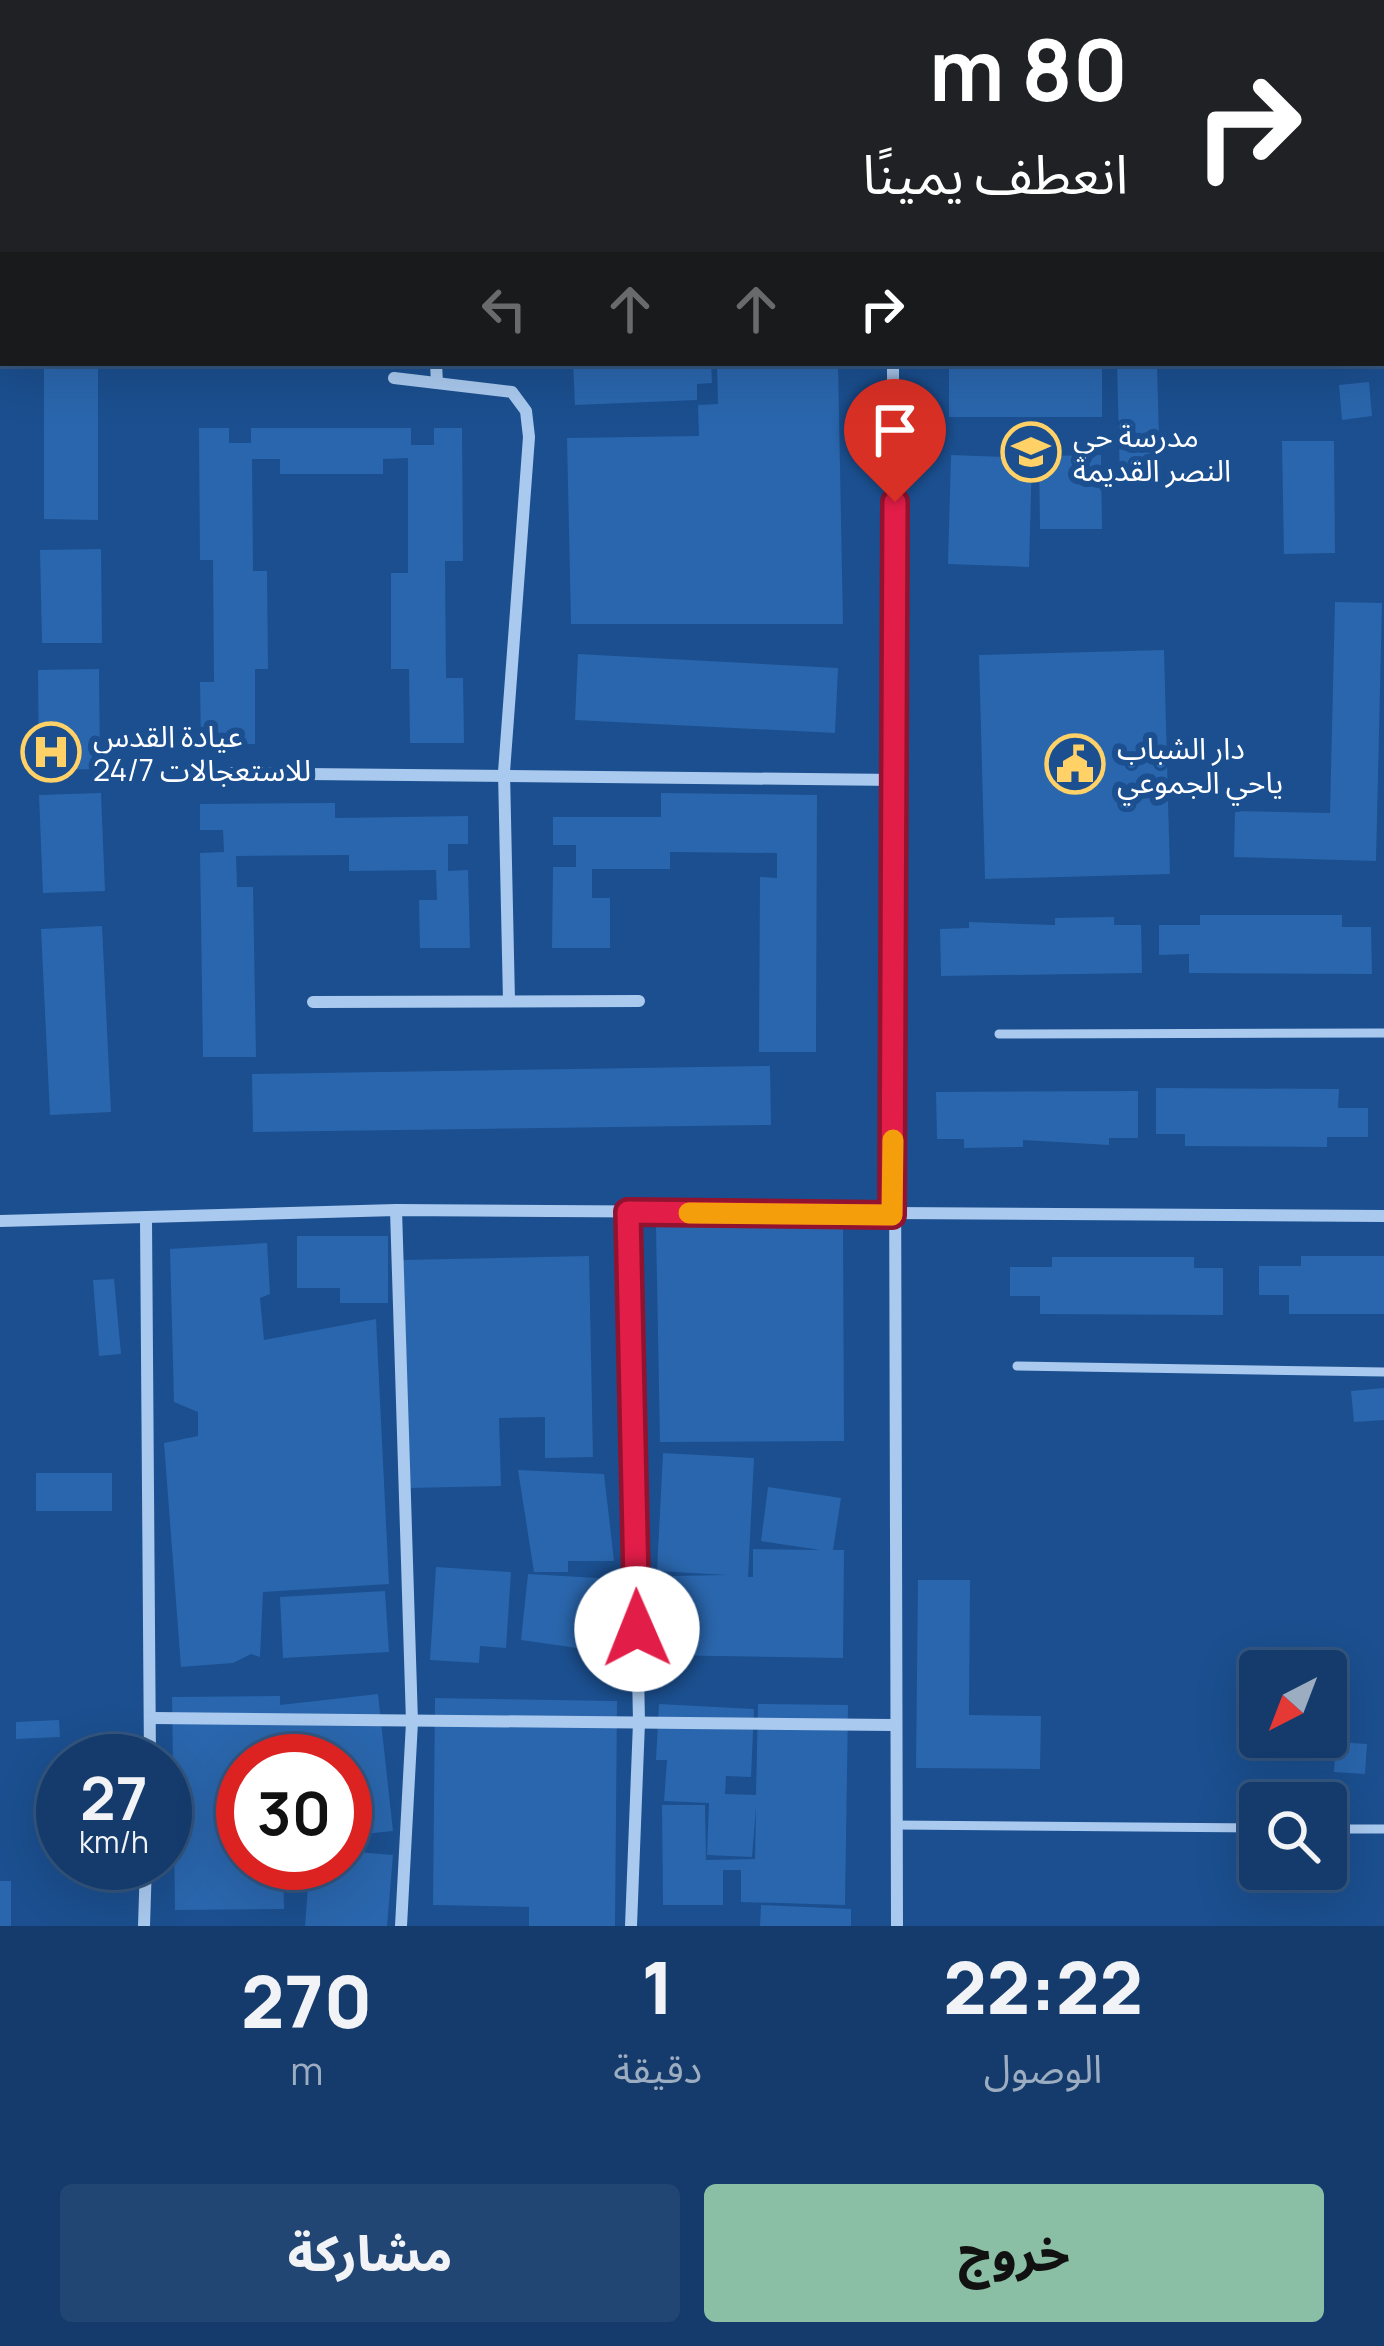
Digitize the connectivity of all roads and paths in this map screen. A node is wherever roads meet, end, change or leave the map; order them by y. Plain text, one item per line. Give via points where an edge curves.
1 (436, 366) edge
2 (893, 366) edge
3 (394, 378) dead end
4 (437, 382) junction
5 (503, 772) junction
6 (210, 773) dead end
7 (898, 780) junction
8 (509, 1001) junction
9 (639, 1001) dead end
10 (313, 1002) dead end
11 (1384, 1033) edge
12 (999, 1034) dead end
13 (396, 1210) junction
14 (628, 1212) junction
15 (892, 1215) junction
16 (1384, 1216) edge
17 (146, 1220) junction
18 (0, 1222) edge
19 (1017, 1366) dead end
20 (1384, 1372) edge
21 (152, 1718) junction
22 (412, 1722) junction
23 (639, 1722) junction
24 (893, 1725) junction
25 (151, 1734) edge
26 (896, 1825) junction
27 (1239, 1828) edge
28 (1347, 1829) edge
29 (1384, 1829) edge
30 (145, 1890) edge
31 (144, 1926) edge
32 (401, 1926) edge
33 (632, 1926) edge
34 (897, 1926) edge

1 - 4 street
2 - 7 street
3 - 4 street
4 - 5 street via 512,392 526,411
5 - 6 street
5 - 7 street
5 - 8 street
7 - 15 street
8 - 9 street
8 - 10 street
11 - 12 lane
13 - 14 street
13 - 17 street
13 - 22 street
14 - 15 street
14 - 23 street
15 - 16 street
15 - 24 street
17 - 18 street
17 - 21 street
19 - 20 lane
21 - 22 street
21 - 25 street
22 - 23 street
22 - 32 street
23 - 24 street
23 - 33 street
24 - 26 street
26 - 27 lane
26 - 34 street
28 - 29 lane
30 - 31 street

